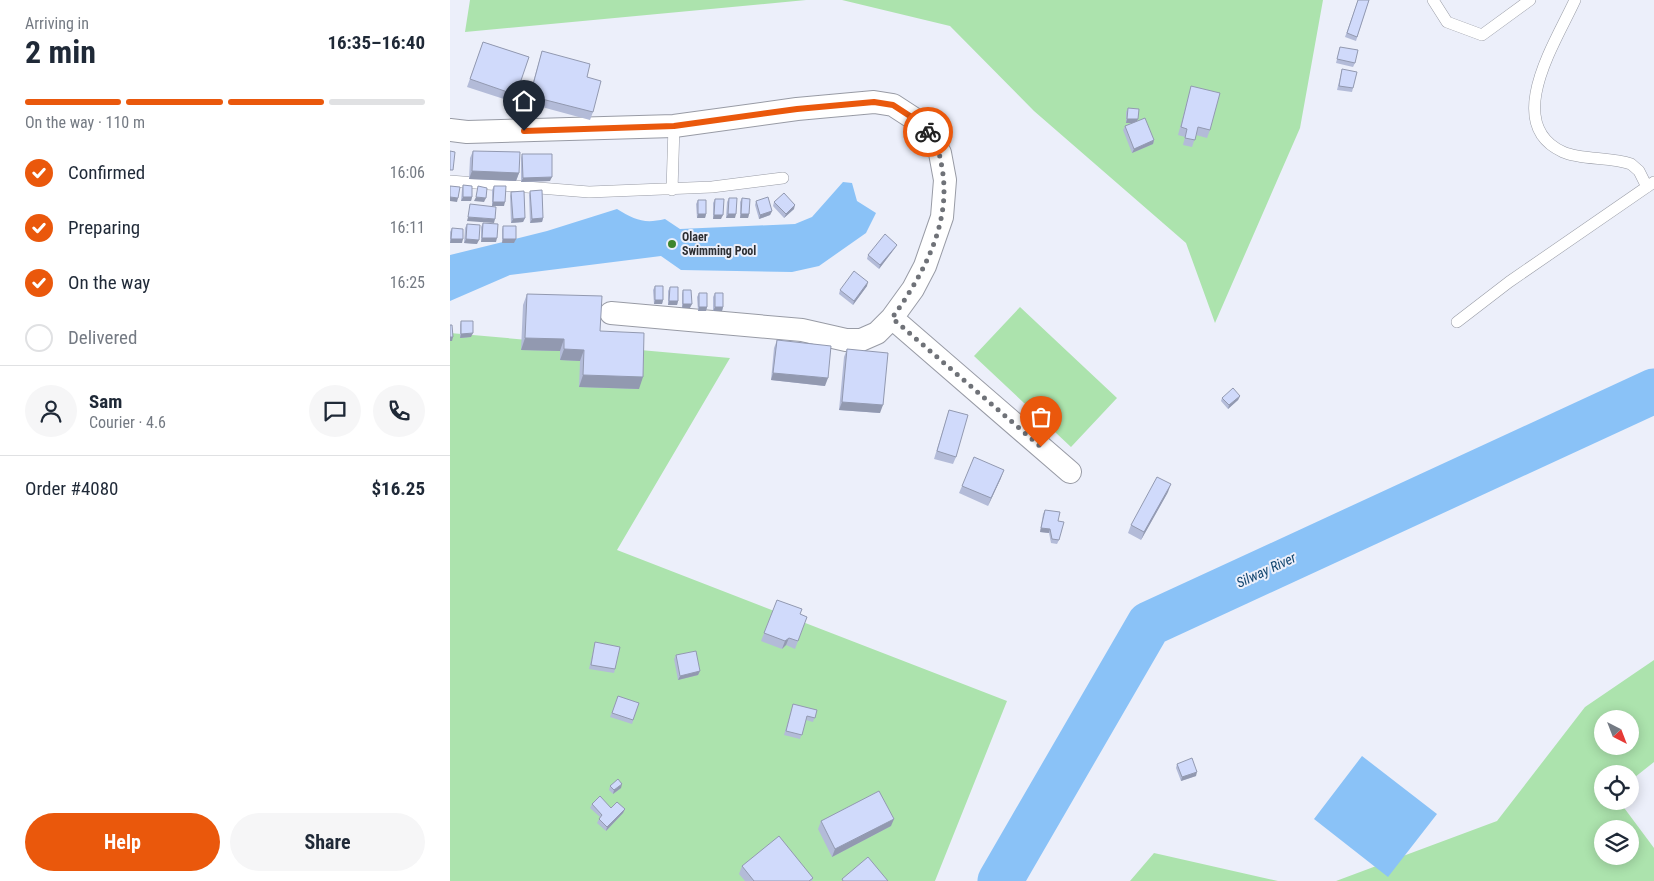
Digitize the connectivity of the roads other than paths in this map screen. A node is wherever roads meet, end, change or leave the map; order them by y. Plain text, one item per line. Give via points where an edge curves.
1 (1433, 0) edge
2 (1530, 0) edge
3 (1575, 0) edge
4 (674, 126) junction
5 (450, 130) edge
6 (783, 178) dead end
7 (450, 181) edge
8 (1651, 184) edge
9 (672, 190) junction
10 (610, 313) dead end
11 (892, 318) junction
12 (1457, 322) dead end
13 (1070, 472) dead end

1 - 2 lane via 1447,22 1482,35
3 - 8 lane via 1538,81 1533,108 1539,127 1547,140 1564,152 1631,164
4 - 5 street
4 - 9 lane
4 - 11 street via 874,102 893,105 913,118 931,136 940,153 945,180 942,217 925,266
6 - 9 lane
7 - 9 lane via 589,192
8 - 12 lane
10 - 11 street via 802,330 846,340 862,340 877,333
11 - 13 street

